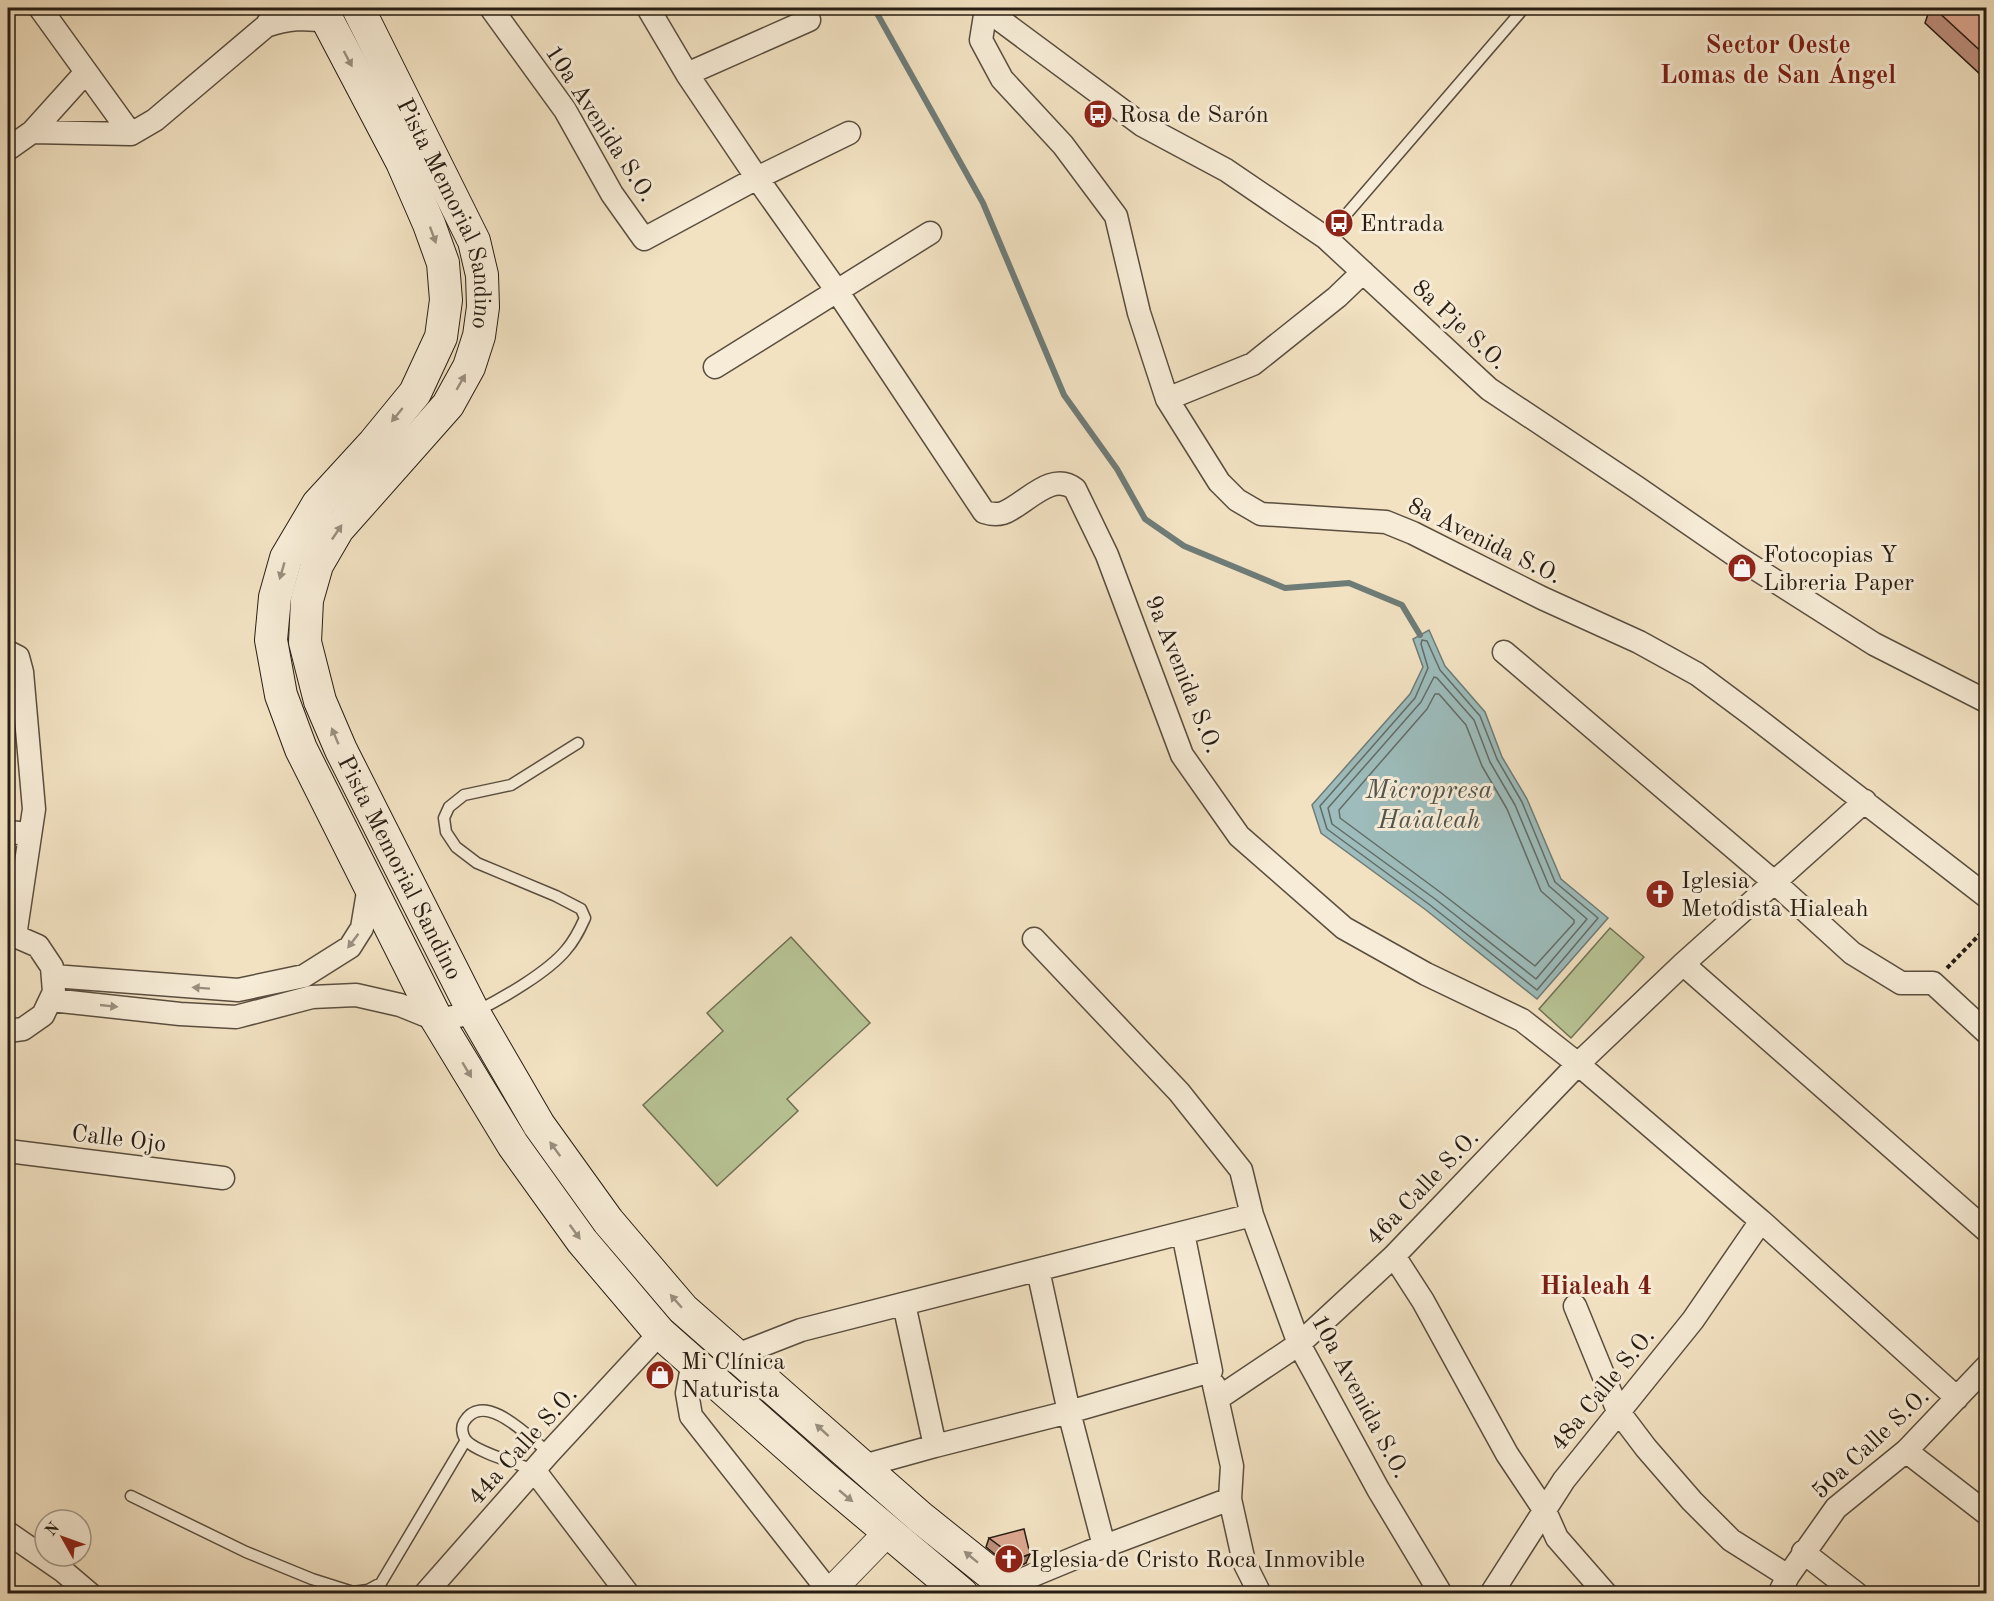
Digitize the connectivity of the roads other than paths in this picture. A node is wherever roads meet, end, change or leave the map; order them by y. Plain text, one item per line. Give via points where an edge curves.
1 (40, 8) edge
2 (358, 8) edge
3 (491, 8) edge
4 (648, 8) edge
5 (985, 8) edge
6 (1524, 8) edge
7 (324, 14) edge
8 (272, 17) edge
9 (809, 20) dead end
10 (86, 72) junction
11 (687, 74) junction
12 (32, 132) junction
13 (849, 133) dead end
14 (131, 134) junction
15 (8, 149) edge
16 (757, 178) junction
17 (930, 233) dead end
18 (1326, 238) junction
19 (1363, 272) junction
20 (837, 291) junction
21 (715, 367) dead end
22 (1167, 399) junction
23 (1504, 652) dead end
24 (13, 655) edge
25 (1986, 701) edge
26 (578, 743) dead end
27 (1865, 801) junction
28 (8, 832) edge
29 (30, 834) junction
30 (1774, 882) junction
31 (369, 886) junction
32 (1986, 896) edge
33 (11, 936) edge
34 (1035, 939) dead end
35 (1683, 964) junction
36 (53, 976) junction
37 (308, 987) junction
38 (51, 1000) junction
39 (474, 1013) junction
40 (437, 1020) junction
41 (8, 1031) edge
42 (1986, 1032) edge
43 (1578, 1064) junction
44 (8, 1151) edge
45 (223, 1178) dead end
46 (1252, 1215) junction
47 (1761, 1221) junction
48 (1986, 1230) edge
49 (1183, 1233) junction
50 (1394, 1256) junction
51 (1038, 1270) junction
52 (904, 1304) junction
53 (1575, 1306) dead end
54 (660, 1333) junction
55 (1299, 1344) junction
56 (737, 1355) junction
57 (693, 1362) junction
58 (1986, 1366) edge
59 (1211, 1371) junction
60 (1957, 1398) junction
61 (1217, 1399) junction
62 (1618, 1411) junction
63 (1069, 1412) junction
64 (466, 1440) junction
65 (935, 1446) junction
66 (1906, 1451) junction
67 (542, 1462) junction
68 (863, 1466) junction
69 (131, 1496) dead end
70 (1230, 1499) junction
71 (1545, 1511) junction
72 (1986, 1513) edge
73 (888, 1532) junction
74 (8, 1533) edge
75 (1104, 1546) junction
76 (1803, 1552) junction
77 (1783, 1585) edge
78 (1012, 1590) edge
79 (90, 1593) edge
80 (425, 1593) edge
81 (628, 1593) edge
82 (829, 1593) edge
83 (962, 1593) edge
84 (1260, 1593) edge
85 (1441, 1593) edge
86 (1491, 1593) edge
87 (1606, 1593) edge
88 (1857, 1593) edge

1 - 10 street
39 -> 2 main road, Pista Memorial Sandino via 341,750 320,701 304,642 307,600 317,565 338,529 448,405 469,367 483,307 483,275 474,241
3 - 16 street, 10a Avenida S.O. via 564,110 612,194 644,239
4 - 11 street
5 - 18 street, 8a Pje S.O. via 1142,125 1226,170
5 - 22 street, 8a Avenida S.O. via 981,40 1002,79 1063,146 1116,216 1139,313
6 - 18 lane
7 - 8 street via 282,20
7 -> 31 main road, Pista Memorial Sandino via 402,162 429,224 443,263 446,300 441,337 415,393 318,504 286,558 275,597 271,640 281,695 301,749
8 - 14 street via 155,120
9 - 11 street
10 - 12 street
10 - 14 street
11 - 16 street
12 - 14 street
12 - 15 street
13 - 16 street
16 - 20 street
17 - 20 street
18 - 19 street, 8a Pje S.O.
19 - 22 street via 1253,364
19 - 25 street, 8a Pje S.O. via 1489,389 1874,644
20 - 21 street
20 - 43 street, 9a Avenida S.O. via 984,512 1003,513 1058,483 1075,489 1107,555 1182,755 1239,836 1344,928 1426,974 1522,1020
22 - 27 street, 8a Avenida S.O. via 1219,482 1237,500 1261,514 1386,522 1413,533 1639,642 1696,674
23 - 30 street
24 - 29 street via 22,672 34,809
26 - 39 lane via 511,785 464,795 449,807 444,818 446,832 456,847 477,863 556,896 581,909 585,918 566,951 504,998
27 - 30 street, 46a Calle S.O.
27 - 32 street, 8a Avenida S.O.
28 - 29 street
29 - 33 street
30 - 35 street, 46a Calle S.O.
30 - 42 street via 1852,953 1901,983 1933,983
31 -> 37 street via 362,928 350,947
31 - 40 main road, Pista Memorial Sandino
33 - 36 street via 38,946 52,967
34 - 46 street, 10a Avenida S.O. via 1179,1092 1241,1170
35 - 43 street, 46a Calle S.O.
35 - 48 street
37 -> 36 street via 238,990
36 - 38 street
38 -> 37 street via 236,1017
37 - 40 street via 400,1005
38 - 41 street via 43,1015 23,1029
39 - 40 street
56 -> 39 main road, Pista Memorial Sandino via 683,1309 608,1221 539,1125
40 -> 54 main road, Pista Memorial Sandino via 520,1155 582,1242
43 - 47 street, 9a Avenida S.O.
43 - 50 street, 46a Calle S.O.
44 - 45 street, Calle Ojo
46 - 49 street
46 - 55 street, 10a Avenida S.O.
47 - 60 street, 9a Avenida S.O.
47 - 62 street, 48a Calle S.O. via 1693,1320
49 - 51 street
49 - 59 street
50 - 55 street, 46a Calle S.O.
50 - 71 street via 1507,1454
51 - 52 street
51 - 63 street
52 - 56 street via 801,1330
52 - 65 street
53 - 62 street
54 - 57 main road, Pista Memorial Sandino
54 - 67 street, 44a Calle S.O.
55 - 61 street, 46a Calle S.O.
55 - 85 street, 10a Avenida S.O. via 1378,1489
68 -> 56 main road, Pista Memorial Sandino
57 -> 73 main road, Pista Memorial Sandino
57 - 82 street via 687,1393 691,1416
58 - 60 street, 50a Calle S.O.
59 - 61 street
59 - 63 street
60 - 66 street, 50a Calle S.O.
61 - 70 street via 1232,1466
62 - 71 street, 48a Calle S.O.
62 - 77 street via 1692,1501
63 - 65 street
63 - 75 street
64 - 67 lane via 477,1448
64 - 67 lane via 463,1424 481,1410 508,1419
64 - 69 lane via 381,1583 368,1590 353,1592 312,1579
65 - 68 street
66 - 72 street
66 - 76 street, 50a Calle S.O. via 1836,1508
67 - 80 street, 44a Calle S.O.
67 - 81 street
78 -> 68 main road, Pista Memorial Sandino
70 - 75 street
70 - 84 street via 1244,1562
71 - 86 street, 48a Calle S.O.
71 - 87 street via 1557,1538
73 - 82 street
73 - 83 main road, Pista Memorial Sandino
74 - 79 street
75 - 78 street
76 - 77 street, 50a Calle S.O.
76 - 88 street

